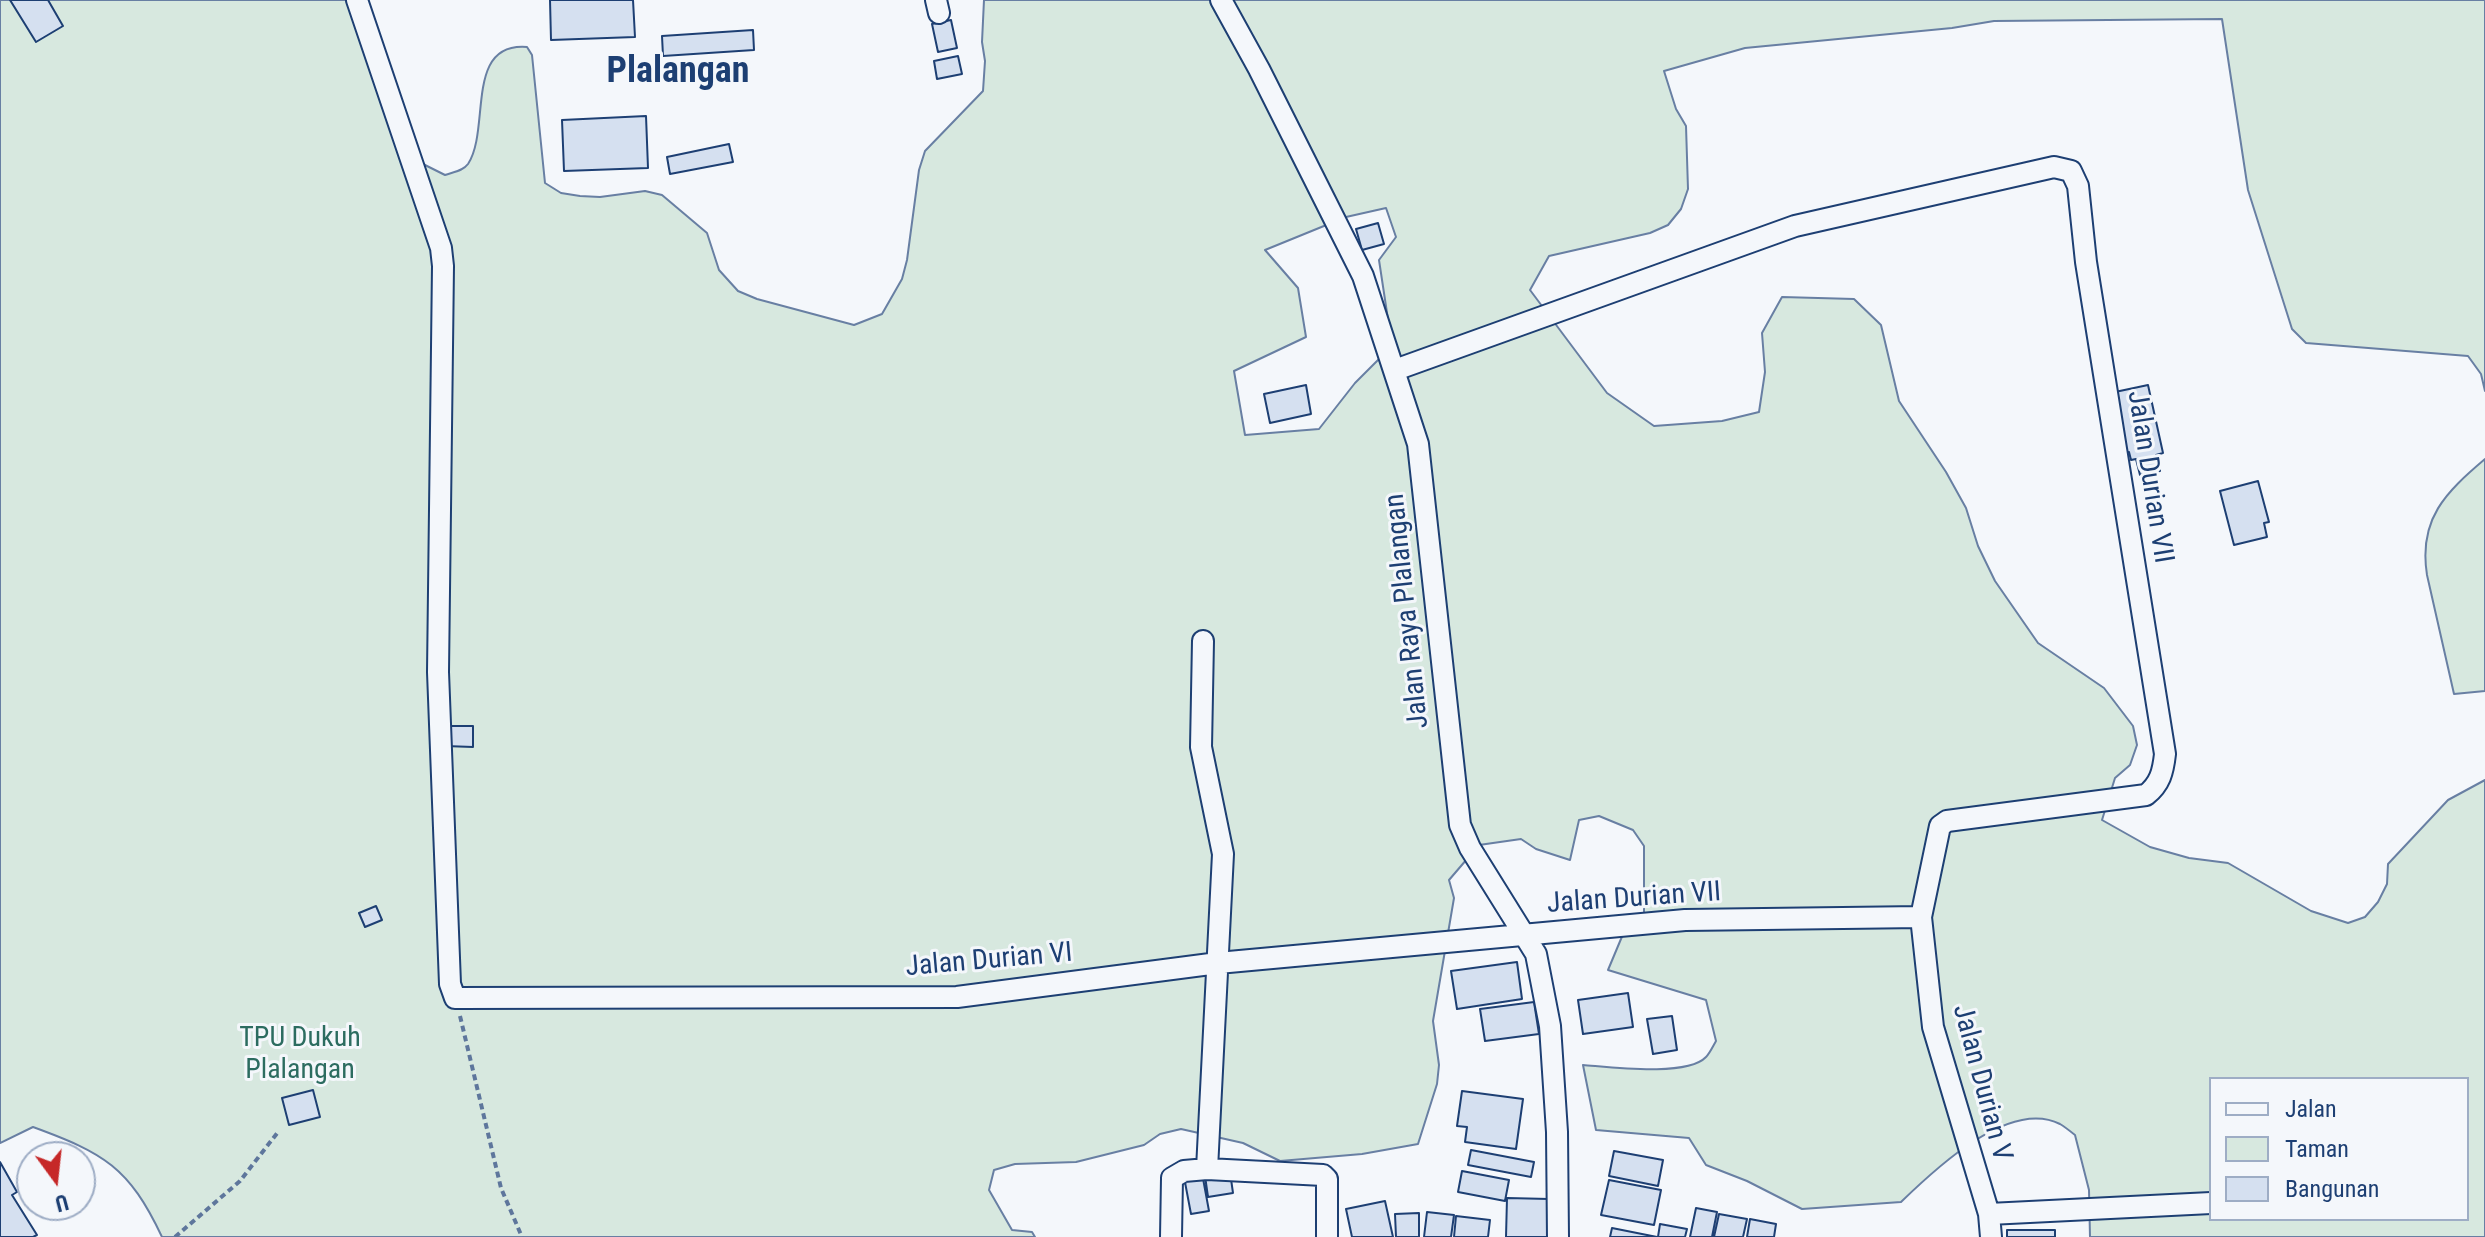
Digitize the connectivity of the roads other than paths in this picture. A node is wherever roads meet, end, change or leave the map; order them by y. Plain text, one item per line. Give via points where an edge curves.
1 (357, 0) edge
2 (1221, 0) edge
3 (1395, 370) junction
4 (1203, 641) dead end
5 (1921, 917) junction
6 (1526, 936) junction
7 (1218, 963) junction
8 (1207, 1169) junction
9 (2209, 1203) edge
10 (1989, 1214) junction
11 (1171, 1237) edge
12 (1327, 1237) edge
13 (1558, 1237) edge
14 (1991, 1237) edge

1 - 7 street, Jalan Durian VI via 443,266 438,672 450,984 455,998 957,997
2 - 3 street, Jalan Raya Plalangan via 1363,276
3 - 5 street, Jalan Durian VII via 1795,226 2054,167 2071,171 2078,186 2164,770 2157,786 2131,799 1944,822
3 - 6 street, Jalan Raya Plalangan via 1418,444 1460,825
4 - 7 street via 1201,747 1223,854
5 - 6 street, Jalan Durian VII via 1685,920
5 - 10 street, Jalan Durian V via 1933,1027
6 - 7 street, Jalan Durian VI
6 - 13 street, Jalan Raya Plalangan via 1536,954 1550,1026
7 - 8 street
8 - 11 street via 1172,1178
8 - 12 street via 1323,1175 1329,1189
9 - 10 street
10 - 14 street, Jalan Durian V

